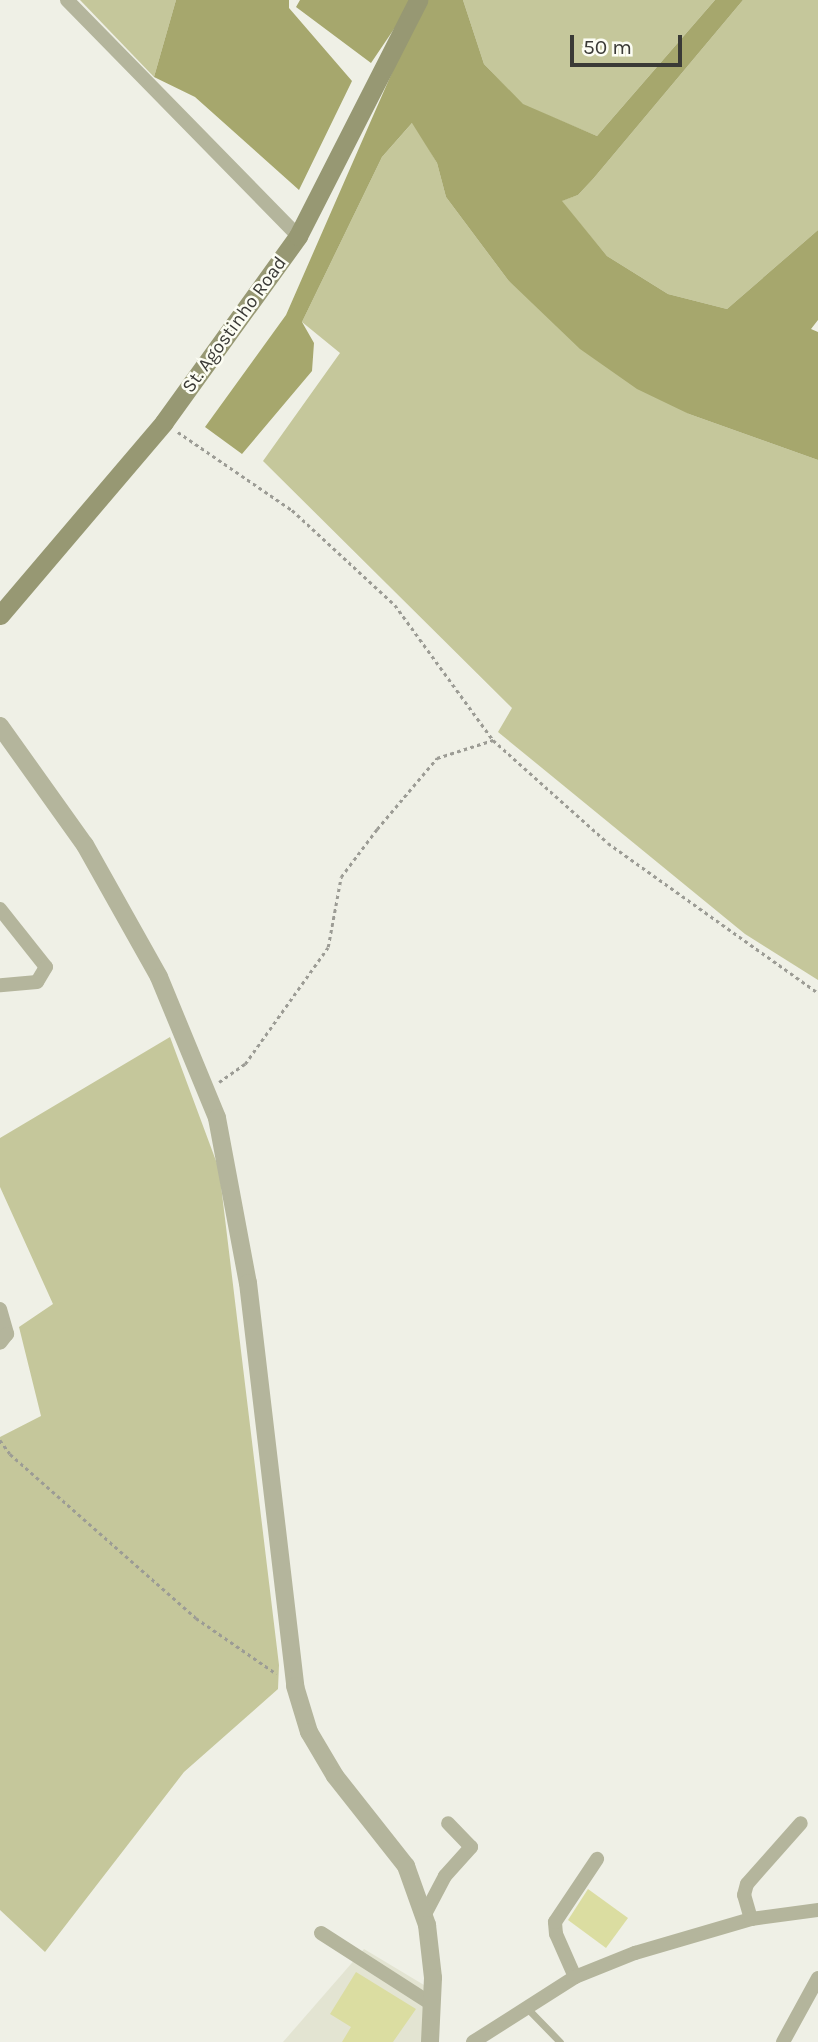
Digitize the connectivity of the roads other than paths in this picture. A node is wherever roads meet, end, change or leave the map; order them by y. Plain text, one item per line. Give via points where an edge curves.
1 (67, 0) edge
2 (418, 0) edge
3 (298, 236) junction
4 (0, 615) edge
5 (0, 726) edge
6 (0, 909) edge
7 (0, 985) edge
8 (0, 1309) edge
9 (0, 1343) edge
10 (448, 1823) dead end
11 (801, 1823) dead end
12 (597, 1859) dead end
13 (818, 1910) edge
14 (424, 1916) junction
15 (751, 1919) junction
16 (321, 1933) dead end
17 (575, 1977) junction
18 (818, 1978) edge
19 (433, 2005) junction
20 (524, 2006) junction
21 (430, 2042) edge
22 (473, 2042) edge
23 (559, 2042) edge
24 (783, 2042) edge

1 - 3 street
2 - 3 main road, St. Agostinho Road
3 - 4 main road, St. Agostinho Road via 164,422
5 - 14 street via 92,857 159,977 217,1118 248,1283 295,1686 309,1732 335,1776 406,1866
6 - 7 street via 46,967 37,982
8 - 9 street via 7,1334
10 - 14 street via 471,1846 445,1876
11 - 15 street via 747,1884 744,1895
12 - 17 street via 555,1922
13 - 15 street
14 - 19 street
15 - 17 street via 635,1953
16 - 19 street
17 - 20 street
18 - 24 street
19 - 21 street
20 - 22 street
20 - 23 lane

